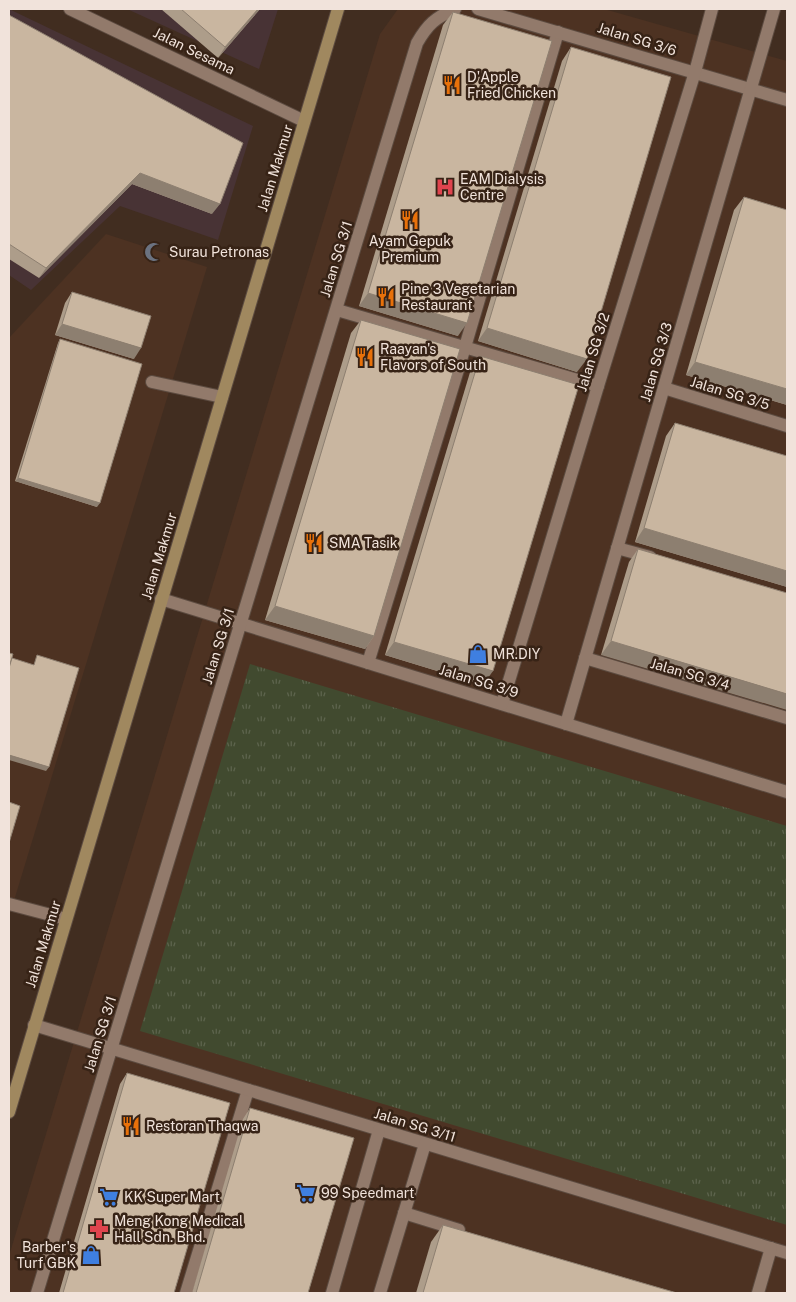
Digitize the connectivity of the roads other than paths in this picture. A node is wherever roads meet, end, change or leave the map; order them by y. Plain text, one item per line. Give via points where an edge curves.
1 (70, 9) edge
2 (338, 9) edge
3 (455, 9) edge
4 (478, 9) edge
5 (712, 9) edge
6 (774, 9) edge
7 (558, 32) junction
8 (695, 72) junction
9 (750, 89) junction
10 (787, 100) edge
11 (304, 121) junction
12 (337, 310) junction
13 (465, 347) junction
14 (152, 382) dead end
15 (598, 386) junction
16 (664, 388) junction
17 (222, 397) junction
18 (787, 426) edge
19 (617, 548) junction
20 (664, 562) edge
21 (161, 599) junction
22 (241, 623) junction
23 (585, 658) junction
24 (368, 663) junction
25 (502, 704) junction
26 (787, 718) edge
27 (566, 724) junction
28 (787, 792) edge
29 (9, 904) edge
30 (66, 919) junction
31 (34, 1025) junction
32 (111, 1048) junction
33 (248, 1090) junction
34 (9, 1112) edge
35 (379, 1130) junction
36 (425, 1144) junction
37 (404, 1213) junction
38 (470, 1233) edge
39 (771, 1248) junction
40 (787, 1253) edge
41 (36, 1293) edge
42 (186, 1293) edge
43 (332, 1293) edge
44 (380, 1293) edge
45 (758, 1293) edge

1 - 11 street, Jalan Sesama
2 - 11 street, Jalan Makmur
3 - 12 street, Jalan SG 3/1 via 426,26 417,43
4 - 7 street, Jalan SG 3/6
5 - 8 street, Jalan SG 3/2
6 - 9 street, Jalan SG 3/3
7 - 8 street, Jalan SG 3/6
7 - 13 street
8 - 9 street, Jalan SG 3/6
8 - 15 street, Jalan SG 3/2
9 - 10 street, Jalan SG 3/6
9 - 16 street, Jalan SG 3/3
11 - 17 street, Jalan Makmur
12 - 13 street
12 - 22 street, Jalan SG 3/1
13 - 15 street
13 - 24 street
14 - 17 street
15 - 25 street, Jalan SG 3/2
16 - 18 street, Jalan SG 3/5
16 - 19 street, Jalan SG 3/3
17 - 21 street, Jalan Makmur
19 - 20 street
19 - 23 street, Jalan SG 3/3
21 - 22 street, Jalan SG 3/9
21 - 30 street, Jalan Makmur
22 - 24 street, Jalan SG 3/9
22 - 32 street, Jalan SG 3/1
23 - 26 street, Jalan SG 3/4
23 - 27 street, Jalan SG 3/3
24 - 25 street, Jalan SG 3/9
25 - 27 street, Jalan SG 3/9
27 - 28 street, Jalan SG 3/9
29 - 30 street
30 - 31 street, Jalan Makmur
31 - 32 street, Jalan SG 3/11
31 - 34 street, Jalan Makmur
32 - 33 street, Jalan SG 3/11
32 - 41 street, Jalan SG 3/1
33 - 35 street, Jalan SG 3/11
33 - 42 street
35 - 36 street, Jalan SG 3/11
35 - 43 street
36 - 37 street
36 - 39 street, Jalan SG 3/11
37 - 38 street
37 - 44 street
39 - 40 street, Jalan SG 3/11
39 - 45 street

